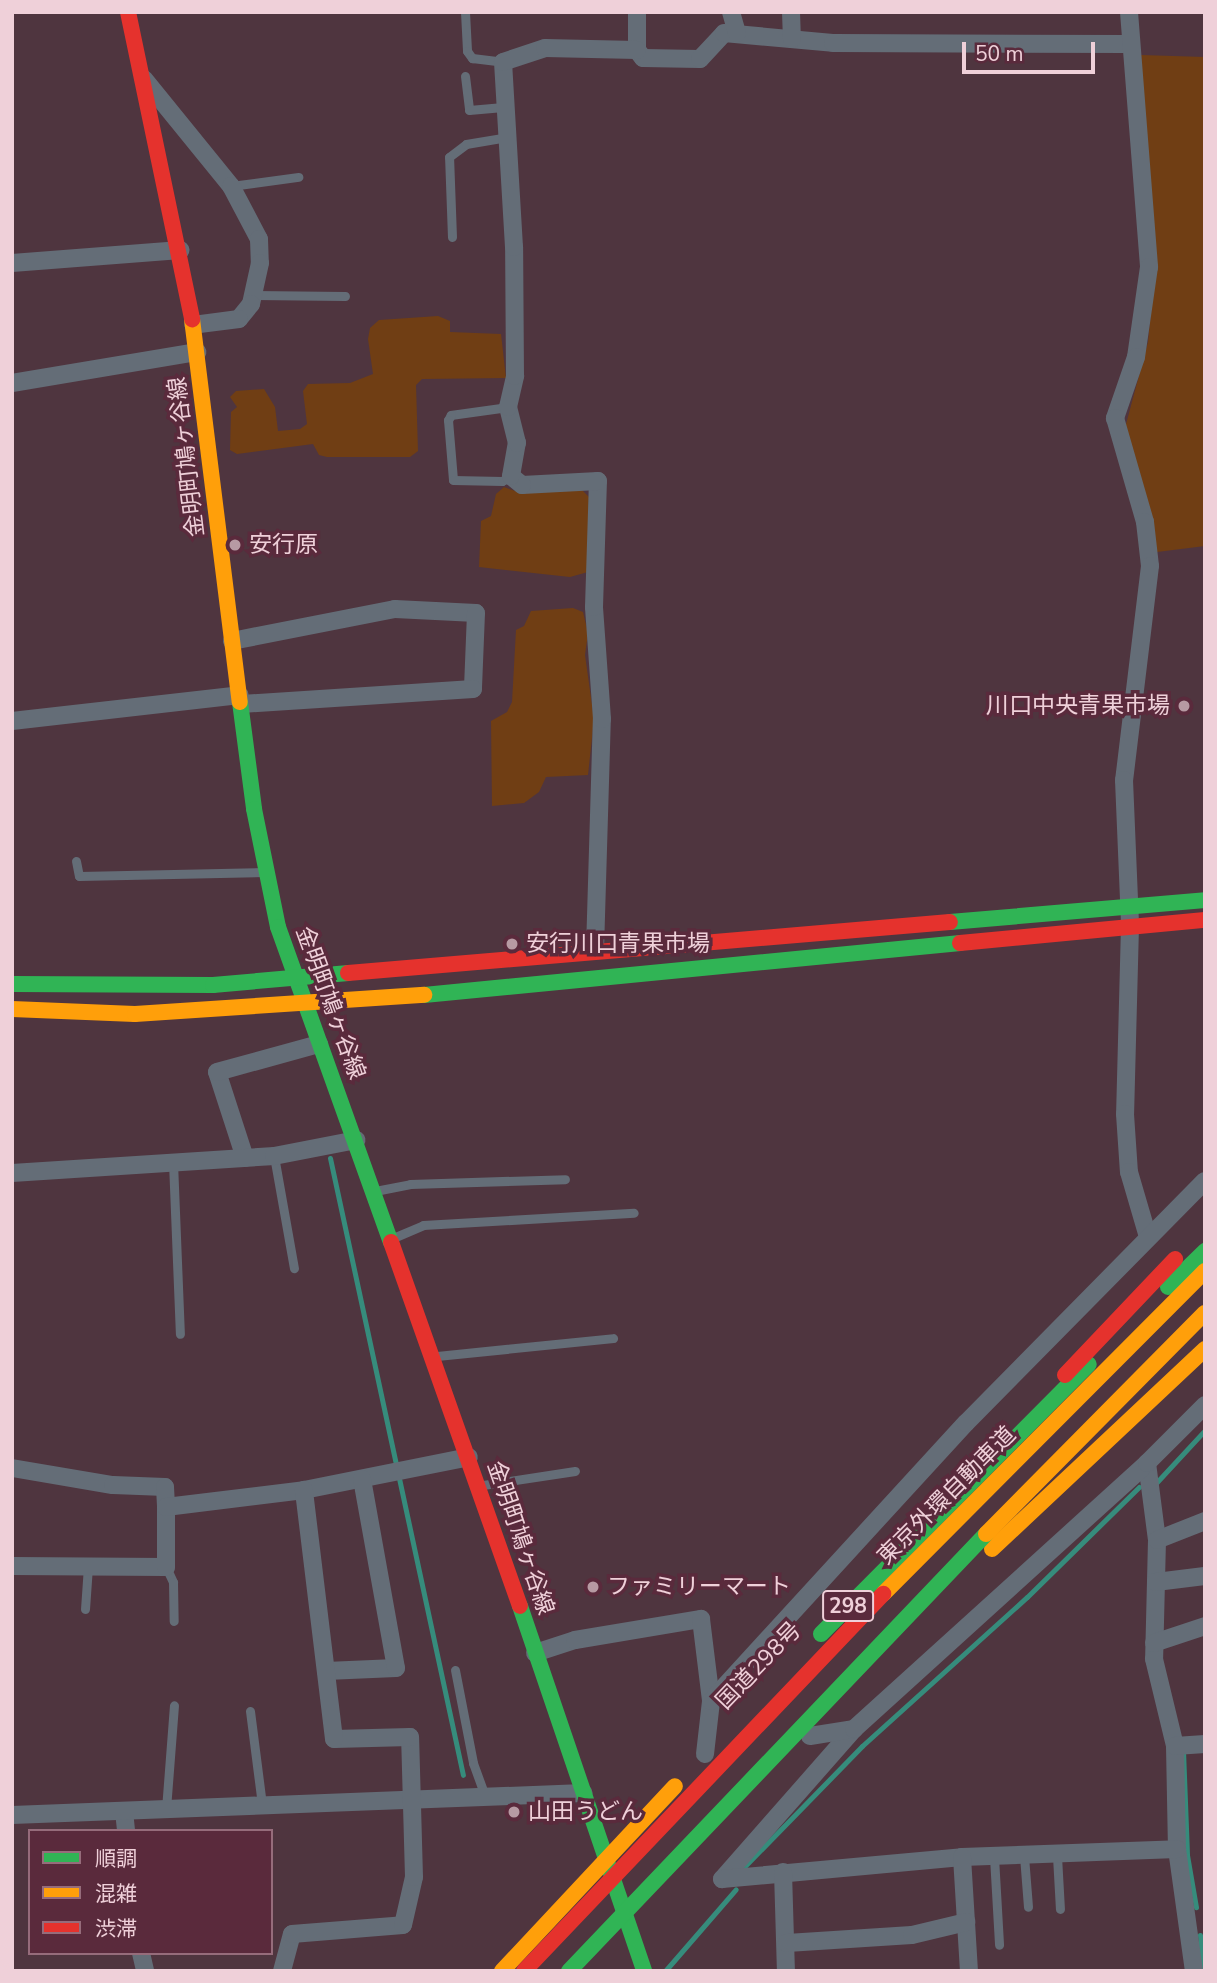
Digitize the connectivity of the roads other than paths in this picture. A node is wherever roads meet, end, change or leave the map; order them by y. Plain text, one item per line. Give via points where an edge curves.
1 (128, 12) edge
2 (465, 12) edge
3 (636, 12) edge
4 (731, 12) edge
5 (791, 12) edge
6 (1129, 12) edge
7 (737, 33) junction
8 (792, 39) junction
9 (1129, 44) junction
10 (637, 50) junction
11 (503, 62) junction
12 (465, 75) dead end
13 (142, 76) junction
14 (506, 107) junction
15 (508, 137) junction
16 (298, 177) dead end
17 (231, 186) junction
18 (452, 237) dead end
19 (180, 250) junction
20 (12, 263) edge
21 (254, 295) junction
22 (345, 296) dead end
23 (193, 325) junction
24 (197, 352) junction
25 (12, 383) edge
26 (508, 407) junction
27 (511, 476) junction
28 (232, 641) junction
29 (241, 699) junction
30 (12, 721) edge
31 (76, 861) dead end
32 (265, 872) junction
33 (1205, 900) edge
34 (1129, 907) junction
35 (1205, 920) edge
36 (1129, 926) junction
37 (594, 950) junction
38 (293, 979) junction
39 (12, 984) edge
40 (305, 1006) junction
41 (12, 1009) edge
42 (319, 1044) junction
43 (356, 1140) junction
44 (274, 1156) junction
45 (245, 1158) junction
46 (173, 1163) junction
47 (12, 1173) edge
48 (565, 1179) dead end
49 (1205, 1181) edge
50 (375, 1191) junction
51 (634, 1213) dead end
52 (1205, 1230) edge
53 (1148, 1237) junction
54 (391, 1239) junction
55 (1205, 1251) edge
56 (294, 1268) dead end
57 (1205, 1271) edge
58 (1205, 1313) edge
59 (180, 1334) dead end
60 (1205, 1335) edge
61 (612, 1338) dead end
62 (1205, 1349) edge
63 (433, 1356) junction
64 (1205, 1405) edge
65 (469, 1457) junction
66 (1147, 1463) junction
67 (12, 1468) edge
68 (575, 1471) dead end
69 (362, 1479) junction
70 (478, 1486) junction
71 (304, 1490) junction
72 (166, 1507) junction
73 (1205, 1521) edge
74 (922, 1528) junction
75 (1157, 1540) junction
76 (981, 1560) junction
77 (12, 1566) edge
78 (88, 1566) junction
79 (166, 1567) junction
80 (1205, 1576) edge
81 (1156, 1582) junction
82 (85, 1609) dead end
83 (174, 1621) dead end
84 (1205, 1626) edge
85 (1154, 1643) junction
86 (535, 1653) junction
87 (455, 1670) dead end
88 (326, 1671) junction
89 (711, 1701) junction
90 (174, 1704) dead end
91 (250, 1711) dead end
92 (854, 1729) junction
93 (810, 1736) junction
94 (1205, 1745) edge
95 (1175, 1746) junction
96 (696, 1764) junction
97 (584, 1793) junction
98 (485, 1796) junction
99 (413, 1798) junction
100 (262, 1805) junction
101 (166, 1809) junction
102 (124, 1811) junction
103 (12, 1815) edge
104 (126, 1829) edge
105 (1177, 1849) junction
106 (1024, 1856) junction
107 (1057, 1856) junction
108 (962, 1857) junction
109 (994, 1857) junction
110 (606, 1859) junction
111 (783, 1872) junction
112 (1028, 1908) dead end
113 (1060, 1909) dead end
114 (1197, 1920) edge
115 (966, 1922) junction
116 (628, 1927) junction
117 (787, 1943) junction
118 (999, 1945) dead end
119 (282, 1971) edge
120 (502, 1971) edge
121 (524, 1971) edge
122 (569, 1971) edge
123 (587, 1971) edge
124 (644, 1971) edge
125 (786, 1971) edge
126 (969, 1971) edge
127 (1195, 1971) edge

1 - 13 main road, 金明町鳩ヶ谷線
2 - 11 lane via 467,51 472,58
3 - 10 street
4 - 7 street
5 - 8 street
6 - 9 street
7 - 8 street
7 - 10 street via 724,33 700,58 643,58
8 - 9 street
9 - 34 street via 1149,267 1136,357 1115,418 1145,522 1150,566 1124,779
10 - 11 street via 545,48
11 - 14 street
12 - 14 lane via 469,110
13 - 17 street
13 - 19 main road, 金明町鳩ヶ谷線
14 - 15 street
15 - 18 lane via 466,144 449,157
15 - 26 street via 515,376
16 - 17 lane
17 - 21 street via 259,239
19 - 20 street
19 - 23 main road, 金明町鳩ヶ谷線
21 - 22 lane
21 - 23 street via 239,319
23 - 24 main road, 金明町鳩ヶ谷線
24 - 25 street
24 - 28 main road, 金明町鳩ヶ谷線
26 - 27 street via 517,443
26 - 27 lane via 451,415 448,420 453,480 502,481
27 - 37 street via 522,485 598,481 594,607 603,719
28 - 29 main road, 金明町鳩ヶ谷線
28 - 29 street via 395,609 476,612 473,689
29 - 30 street
29 - 32 main road, 金明町鳩ヶ谷線
31 - 32 lane via 79,876
32 - 38 main road, 金明町鳩ヶ谷線
33 - 34 main road
34 - 36 street
34 - 37 main road
35 - 36 main road
36 - 40 main road
36 - 53 street via 1125,1114 1129,1172
37 - 38 main road
38 - 39 main road via 213,985
38 - 40 main road, 金明町鳩ヶ谷線
40 - 41 main road via 135,1014
40 - 42 main road, 金明町鳩ヶ谷線
42 - 43 main road, 金明町鳩ヶ谷線
42 - 45 street via 217,1072
43 - 44 street
43 - 50 main road, 金明町鳩ヶ谷線
44 - 45 street
44 - 56 lane
45 - 46 street
46 - 47 street
46 - 59 lane
48 - 50 lane via 410,1184
49 - 53 street
50 - 54 main road, 金明町鳩ヶ谷線
51 - 54 lane via 423,1225
52 - 74 main road
53 - 89 street via 966,1423
54 - 63 main road, 金明町鳩ヶ谷線
55 - 74 main road, 国道298号 / 298
57 - 121 main road, 東京外環自動車道, bridge via 799,1678
58 - 122 main road, bridge via 935,1586
60 - 76 main road, 298
61 - 63 lane
62 - 76 main road
63 - 65 main road, 金明町鳩ヶ谷線
64 - 66 street
65 - 69 street
65 - 70 main road, 金明町鳩ヶ谷線
66 - 75 street
66 - 92 street
67 - 72 street via 113,1485 166,1487
68 - 70 lane
69 - 71 street
69 - 88 street via 396,1668
70 - 86 main road, 金明町鳩ヶ谷線
71 - 72 street
71 - 88 street
72 - 79 street
73 - 75 street
74 - 96 main road, 国道298号 / 298
75 - 81 street
76 - 93 main road, 298
77 - 78 street
78 - 79 street
78 - 82 lane
79 - 83 lane via 173,1582
80 - 81 street
81 - 85 street
84 - 85 street
85 - 95 street
86 - 89 street via 575,1640 701,1619
86 - 97 main road, 金明町鳩ヶ谷線
87 - 98 lane via 473,1763
88 - 99 street via 334,1739 410,1737
89 - 96 street
90 - 101 lane
91 - 100 lane
92 - 93 street
92 - 111 street via 722,1879
93 - 116 main road, 298
94 - 95 street
95 - 105 street
96 - 110 main road, 国道298号 / 298
97 - 98 street
97 - 110 main road, 金明町鳩ヶ谷線
98 - 99 street
99 - 100 street
99 - 119 street via 414,1877 402,1925 292,1934
100 - 101 street
101 - 102 street
102 - 103 street
102 - 104 street
105 - 107 street
105 - 114 street
106 - 107 street
106 - 109 street
106 - 112 lane
107 - 113 lane
108 - 109 street
108 - 111 street
108 - 115 street
109 - 118 lane
110 - 116 main road, 金明町鳩ヶ谷線
110 - 120 main road, 国道298号 / 298
111 - 117 street
114 - 127 street
115 - 117 street via 912,1935
115 - 126 street
116 - 123 main road, 298
116 - 124 main road, 金明町鳩ヶ谷線
117 - 125 street

